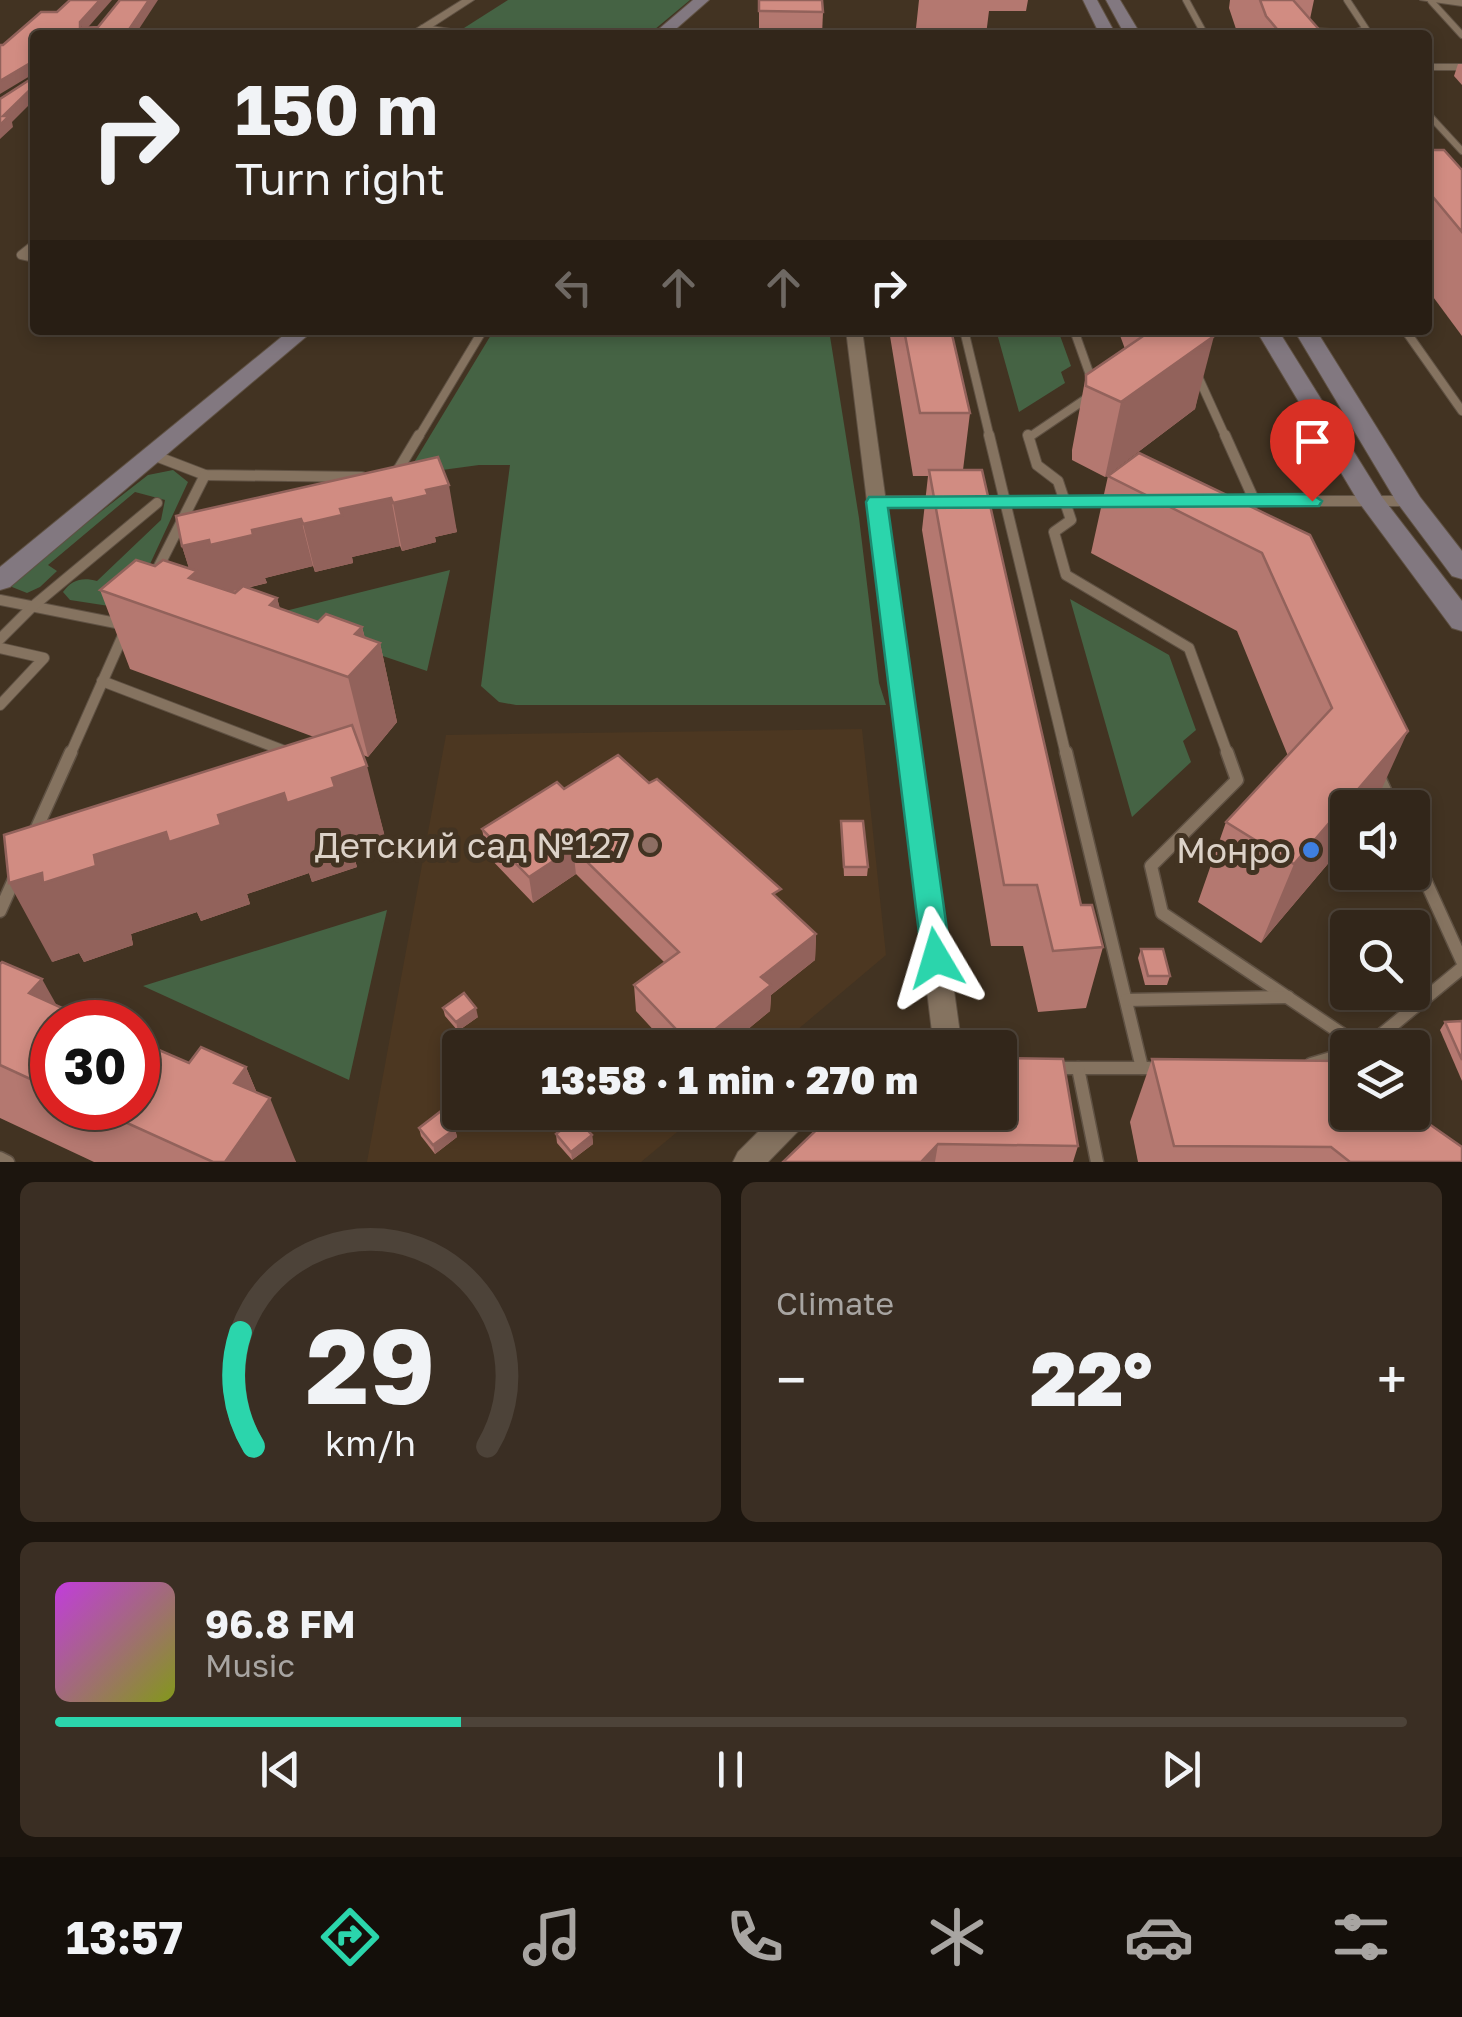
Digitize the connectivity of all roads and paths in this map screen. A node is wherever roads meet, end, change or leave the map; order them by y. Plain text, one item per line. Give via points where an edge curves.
1 (469, 0) edge
2 (702, 0) edge
3 (1090, 0) edge
4 (1112, 0) edge
5 (1186, 0) edge
6 (1348, 0) edge
7 (1428, 1) edge
8 (1461, 2) edge
9 (423, 28) junction
10 (420, 30) edge
11 (437, 30) edge
12 (666, 30) edge
13 (1105, 30) edge
14 (1129, 30) edge
15 (1202, 30) edge
16 (1363, 30) edge
17 (1462, 35) edge
18 (1432, 67) edge
19 (1462, 67) edge
20 (1432, 118) edge
21 (1462, 151) edge
22 (297, 335) edge
23 (480, 335) edge
24 (855, 335) edge
25 (965, 335) edge
26 (1076, 335) edge
27 (1271, 335) edge
28 (1307, 335) edge
29 (1408, 335) edge
30 (1188, 354) edge
31 (1444, 386) junction
32 (1462, 386) edge
33 (1462, 411) edge
34 (152, 454) junction
35 (204, 475) junction
36 (945, 501) edge
37 (962, 501) edge
38 (1005, 501) junction
39 (1064, 501) junction
40 (1136, 501) edge
41 (1208, 501) edge
42 (1371, 501) junction
43 (1409, 501) junction
44 (877, 502) junction
45 (156, 504) dead end
46 (1256, 506) junction
47 (192, 537) edge
48 (173, 541) junction
49 (1462, 570) edge
50 (155, 575) edge
51 (0, 581) edge
52 (0, 600) edge
53 (32, 606) junction
54 (136, 608) edge
55 (1462, 621) edge
56 (127, 625) junction
57 (0, 640) edge
58 (0, 648) edge
59 (102, 682) junction
60 (0, 705) edge
61 (300, 756) edge
62 (1377, 773) edge
63 (1384, 790) edge
64 (26, 853) edge
65 (19, 868) edge
66 (30, 878) edge
67 (12, 884) junction
68 (1429, 890) edge
69 (0, 911) edge
70 (1462, 964) edge
71 (1288, 997) junction
72 (1126, 1000) junction
73 (946, 1030) edge
74 (1337, 1030) edge
75 (1385, 1030) edge
76 (1330, 1059) edge
77 (1039, 1068) edge
78 (1078, 1068) junction
79 (1142, 1068) junction
80 (1162, 1068) edge
81 (1316, 1079) edge
82 (780, 1130) edge
83 (0, 1158) edge
84 (8, 1162) edge
85 (748, 1162) edge
86 (1098, 1162) edge

1 - 9 street
2 - 12 main road
3 - 13 main road
4 - 14 main road
5 - 15 lane
6 - 16 lane
7 - 8 street
7 - 17 lane
9 - 10 street
9 - 11 lane
18 - 19 lane
20 - 21 lane
22 - 34 main road
23 - 35 lane via 394,482
24 - 44 street
25 - 38 lane
26 - 39 lane via 1096,392 1027,436 1036,465 1058,481
27 - 42 main road
28 - 43 main road
29 - 31 lane
30 - 46 lane
31 - 32 lane
31 - 33 lane
34 - 35 lane
34 - 51 main road
35 - 48 lane
36 - 44 lane
37 - 38 lane
38 - 39 lane
38 - 72 lane
39 - 40 lane
39 - 71 lane via 1071,520 1054,532 1066,575 1189,648 1237,780 1151,866 1162,913
41 - 46 lane
42 - 43 lane
42 - 46 lane
42 - 55 main road
43 - 49 main road
44 - 73 street
45 - 53 lane
47 - 48 lane
48 - 50 lane
52 - 53 lane
53 - 56 lane
53 - 57 lane
54 - 56 lane
56 - 59 lane
58 - 60 lane via 44,658
59 - 61 lane
59 - 64 lane
62 - 63 lane
65 - 67 lane
66 - 67 lane
67 - 69 lane
68 - 70 lane
70 - 75 lane
71 - 72 lane
71 - 74 lane
72 - 79 lane
76 - 81 lane via 1300,1068
77 - 78 lane
78 - 79 lane
78 - 86 lane
79 - 80 lane
82 - 85 street
83 - 84 lane

